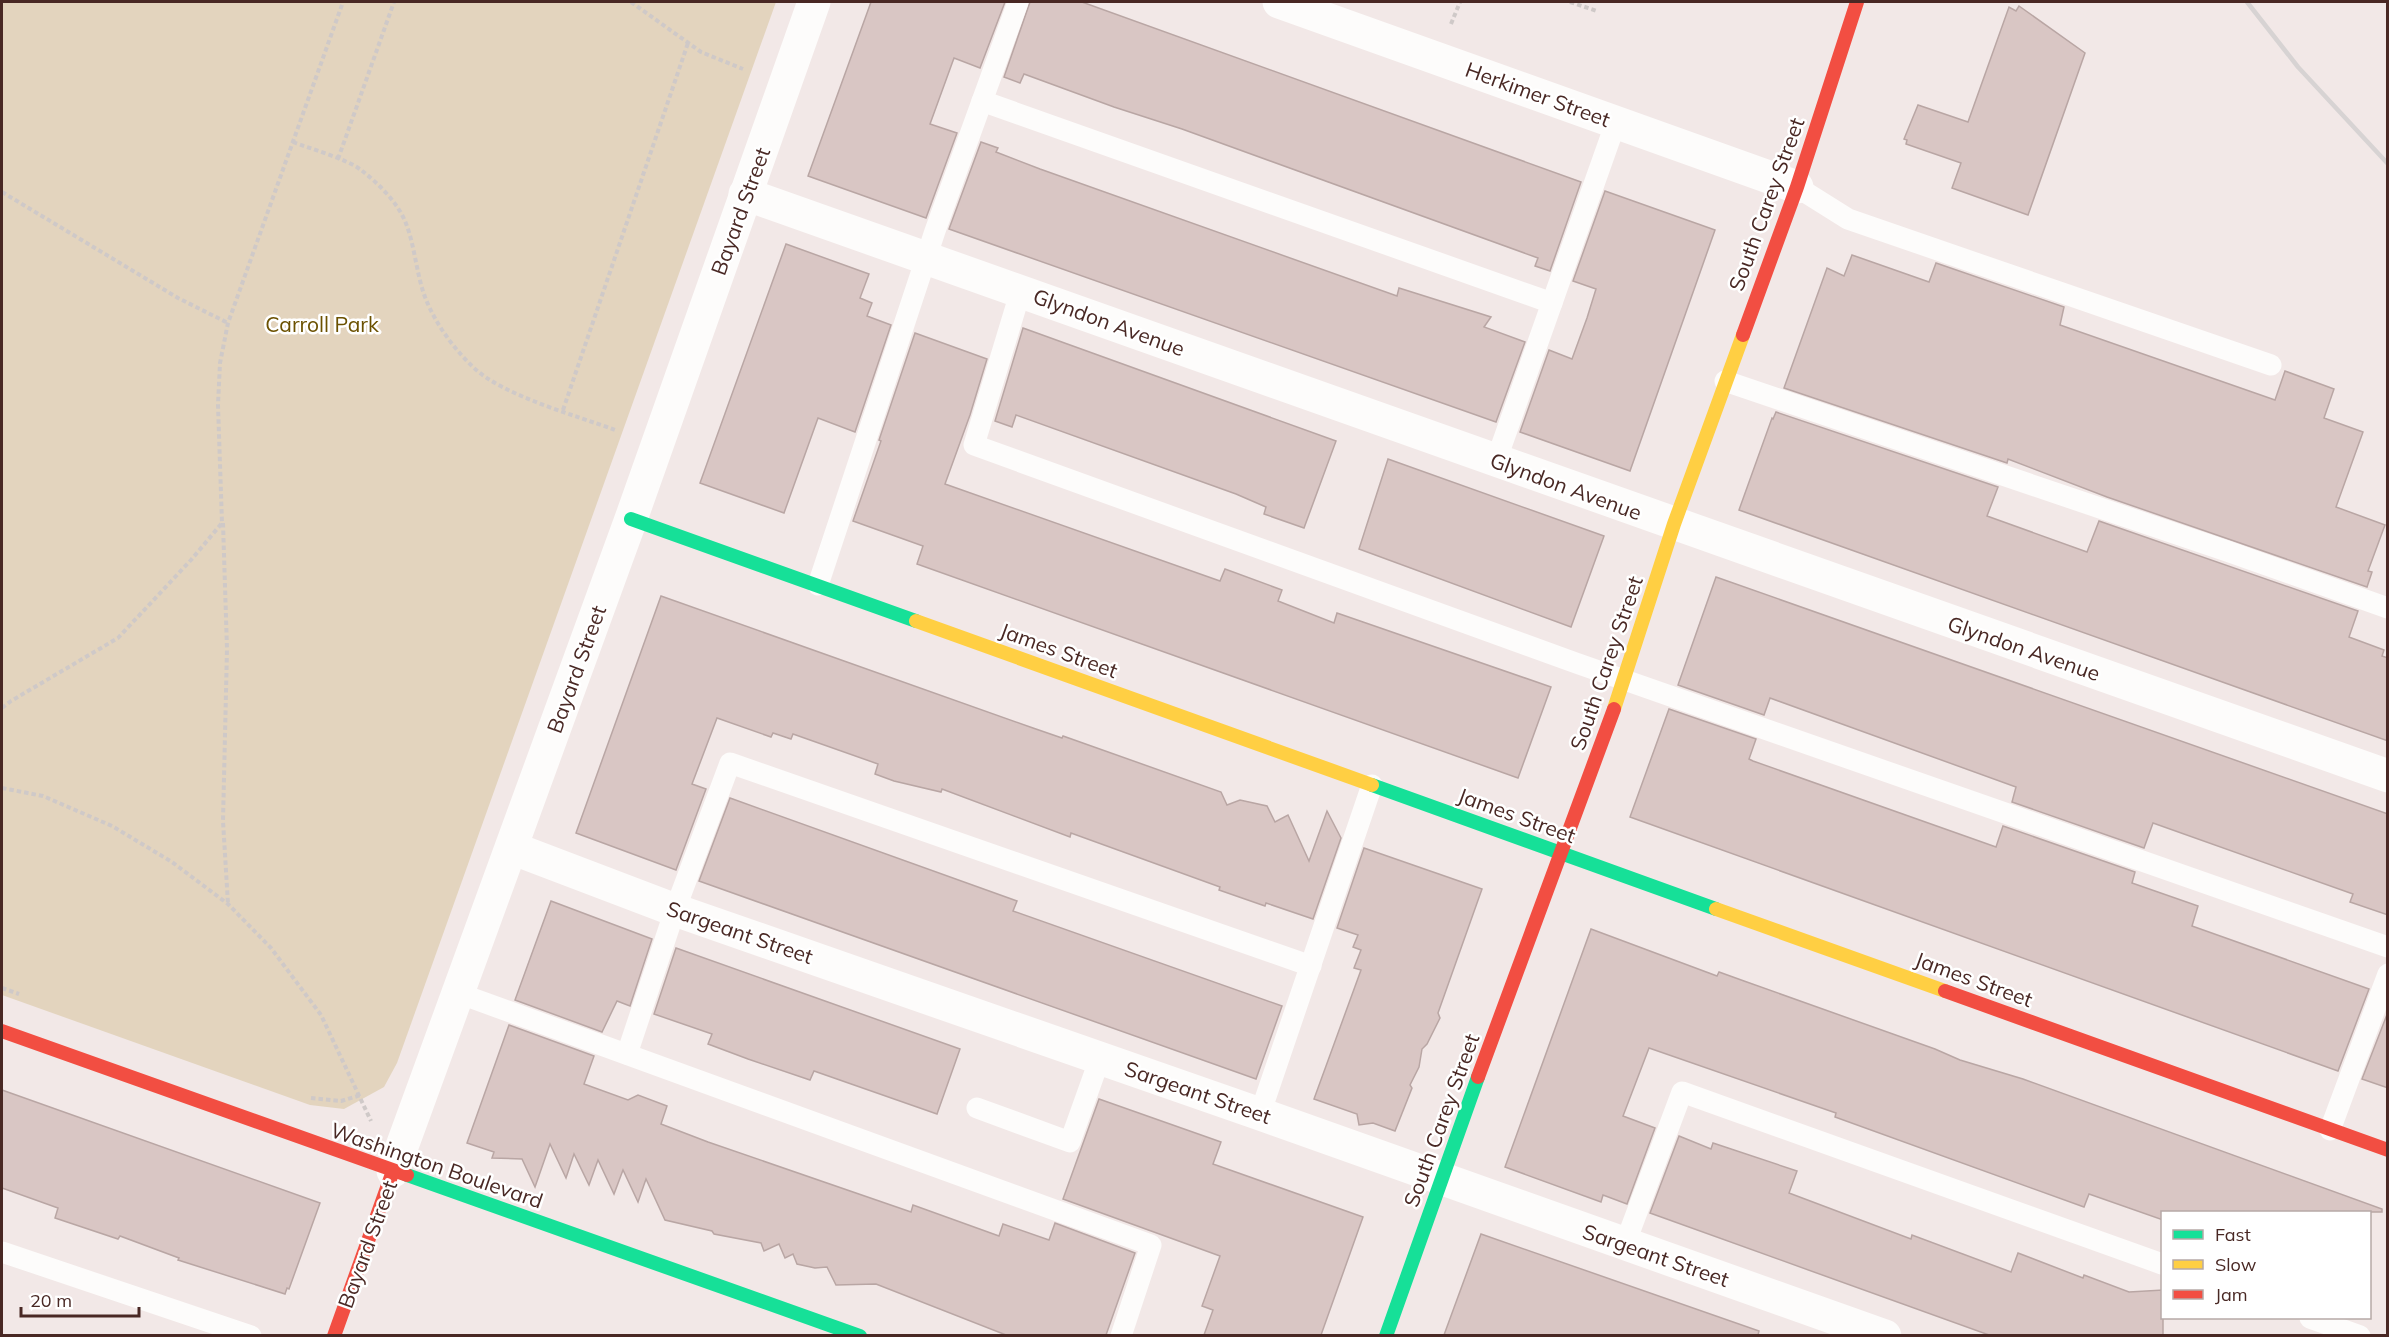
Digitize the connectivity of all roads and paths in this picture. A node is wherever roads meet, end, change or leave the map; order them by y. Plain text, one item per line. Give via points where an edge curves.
1 (343, 2) edge
2 (394, 2) edge
3 (631, 2) edge
4 (814, 2) edge
5 (1018, 2) edge
6 (1279, 2) edge
7 (1460, 2) edge
8 (1570, 2) edge
9 (1857, 2) edge
10 (1597, 11) dead end
11 (1451, 24) dead end
12 (688, 43) junction
13 (743, 69) dead end
14 (982, 101) junction
15 (1616, 122) junction
16 (293, 142) junction
17 (338, 159) junction
18 (1797, 187) junction
19 (2, 192) edge
20 (746, 194) junction
21 (926, 257) junction
22 (1021, 290) junction
23 (1552, 303) junction
24 (228, 323) junction
25 (2271, 365) dead end
26 (1725, 381) junction
27 (562, 410) junction
28 (615, 430) dead end
29 (1496, 460) junction
30 (631, 519) junction
31 (222, 523) junction
32 (1674, 525) junction
33 (818, 585) junction
34 (2388, 609) edge
35 (1624, 680) junction
36 (2, 708) edge
37 (2388, 776) edge
38 (1372, 785) junction
39 (2, 788) edge
40 (512, 848) junction
41 (1562, 854) junction
42 (228, 904) junction
43 (675, 910) junction
44 (2388, 947) edge
45 (1311, 966) junction
46 (2388, 974) edge
47 (2, 988) edge
48 (458, 993) junction
49 (24, 996) dead end
50 (2, 1031) edge
51 (627, 1054) junction
52 (1100, 1058) junction
53 (361, 1095) junction
54 (303, 1096) dead end
55 (977, 1107) dead end
56 (1260, 1114) junction
57 (2330, 1130) junction
58 (2388, 1150) edge
59 (393, 1171) junction
60 (1441, 1179) junction
61 (1625, 1244) junction
62 (2, 1252) edge
63 (2161, 1263) edge
64 (2316, 1319) edge
65 (251, 1335) edge
66 (334, 1335) edge
67 (860, 1335) edge
68 (1121, 1335) edge
69 (1386, 1335) edge
70 (1886, 1335) edge
71 (2360, 1335) edge

1 - 16 path
2 - 17 path
3 - 12 path
4 - 20 street, Bayard Street
5 - 14 lane
6 - 15 street, Herkimer Street
7 - 11 path
8 - 10 path
9 - 18 main road, South Carey Street
12 - 13 path
12 - 27 path
14 - 21 lane
14 - 23 lane
15 - 18 street, Herkimer Street
15 - 23 lane
16 - 17 path
16 - 24 path
17 - 27 path via 359,168 400,211 424,295 451,342 475,369 501,387
18 - 25 lane via 1848,219
18 - 26 main road, South Carey Street
19 - 24 path via 178,298
20 - 21 street, Glyndon Avenue
20 - 30 street, Bayard Street
21 - 22 street, Glyndon Avenue
21 - 33 lane
22 - 29 street, Glyndon Avenue
22 - 35 lane via 975,445
23 - 29 lane
24 - 31 path via 220,363 218,405
26 - 32 main road, South Carey Street
26 - 34 lane
27 - 28 path
29 - 32 street, Glyndon Avenue
30 - 33 main road, James Street
30 - 40 street, Bayard Street
31 - 36 path via 118,638
31 - 42 path via 227,649 223,821
32 - 35 main road, South Carey Street
32 - 37 street, Glyndon Avenue
33 - 38 main road, James Street
35 - 41 main road, South Carey Street
35 - 44 lane
38 - 41 main road, James Street
38 - 45 lane
39 - 42 path via 43,796 112,826 172,862
40 - 43 street, Sargeant Street
40 - 48 street, Bayard Street
41 - 57 main road, James Street
41 - 60 main road, South Carey Street
42 - 53 path via 271,948 321,1015
43 - 45 lane via 730,763
43 - 51 lane
43 - 52 street, Sargeant Street
45 - 56 lane
46 - 57 lane
47 - 49 path
48 - 51 lane
48 - 59 street, Bayard Street
50 - 59 main road, Washington Boulevard
51 - 68 lane via 1151,1245
52 - 55 lane via 1070,1142
52 - 56 street, Sargeant Street
53 - 54 path via 341,1101
53 - 59 path
56 - 60 street, Sargeant Street
57 - 58 main road, James Street
59 - 66 main road, Bayard Street
59 - 67 main road, Washington Boulevard
60 - 61 street, Sargeant Street
60 - 69 main road, South Carey Street
61 - 63 lane via 1682,1092
61 - 70 street, Sargeant Street
62 - 65 lane
64 - 71 lane

